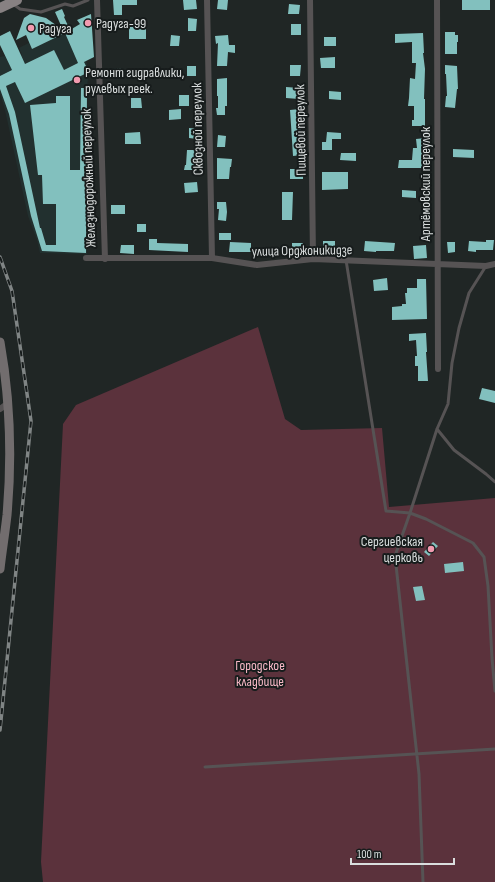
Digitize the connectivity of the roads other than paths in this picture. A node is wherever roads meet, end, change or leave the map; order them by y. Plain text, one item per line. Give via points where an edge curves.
1 (88, 0) edge
2 (96, 0) edge
3 (207, 0) edge
4 (310, 0) edge
5 (437, 0) edge
6 (14, 1) edge
7 (0, 8) edge
8 (86, 258) dead end
9 (212, 258) junction
10 (105, 259) junction
11 (313, 259) junction
12 (346, 260) junction
13 (438, 264) junction
14 (495, 264) edge
15 (486, 266) junction
16 (0, 342) edge
17 (438, 369) dead end
18 (4, 406) edge
19 (437, 429) junction
20 (495, 482) edge
21 (410, 513) junction
22 (0, 569) edge
23 (495, 691) edge
24 (495, 749) edge
25 (417, 753) junction
26 (205, 767) dead end
27 (423, 882) edge

1 - 6 lane via 73,6 65,4 41,12 20,9
2 - 10 street, Железнодорожный переулок
3 - 9 street, Сквозной переулок
4 - 11 street, Пищевой переулок
5 - 13 street, Артёмовский переулок
6 - 7 main road
8 - 10 street, улица Орджоникидзе
9 - 10 street, улица Орджоникидзе
9 - 11 street, улица Орджоникидзе via 257,265
11 - 12 street, улица Орджоникидзе
12 - 13 street, улица Орджоникидзе
12 - 21 lane via 386,511
13 - 15 street, улица Орджоникидзе
13 - 17 street, Артёмовский переулок
14 - 15 street, улица Орджоникидзе
15 - 19 lane via 469,292 452,363 448,404
16 - 18 street
18 - 22 street via 9,428 9,473
19 - 20 lane via 454,450
19 - 21 lane
21 - 23 lane via 473,543 484,557
21 - 25 lane via 395,556
24 - 25 lane
25 - 26 lane
25 - 27 lane

